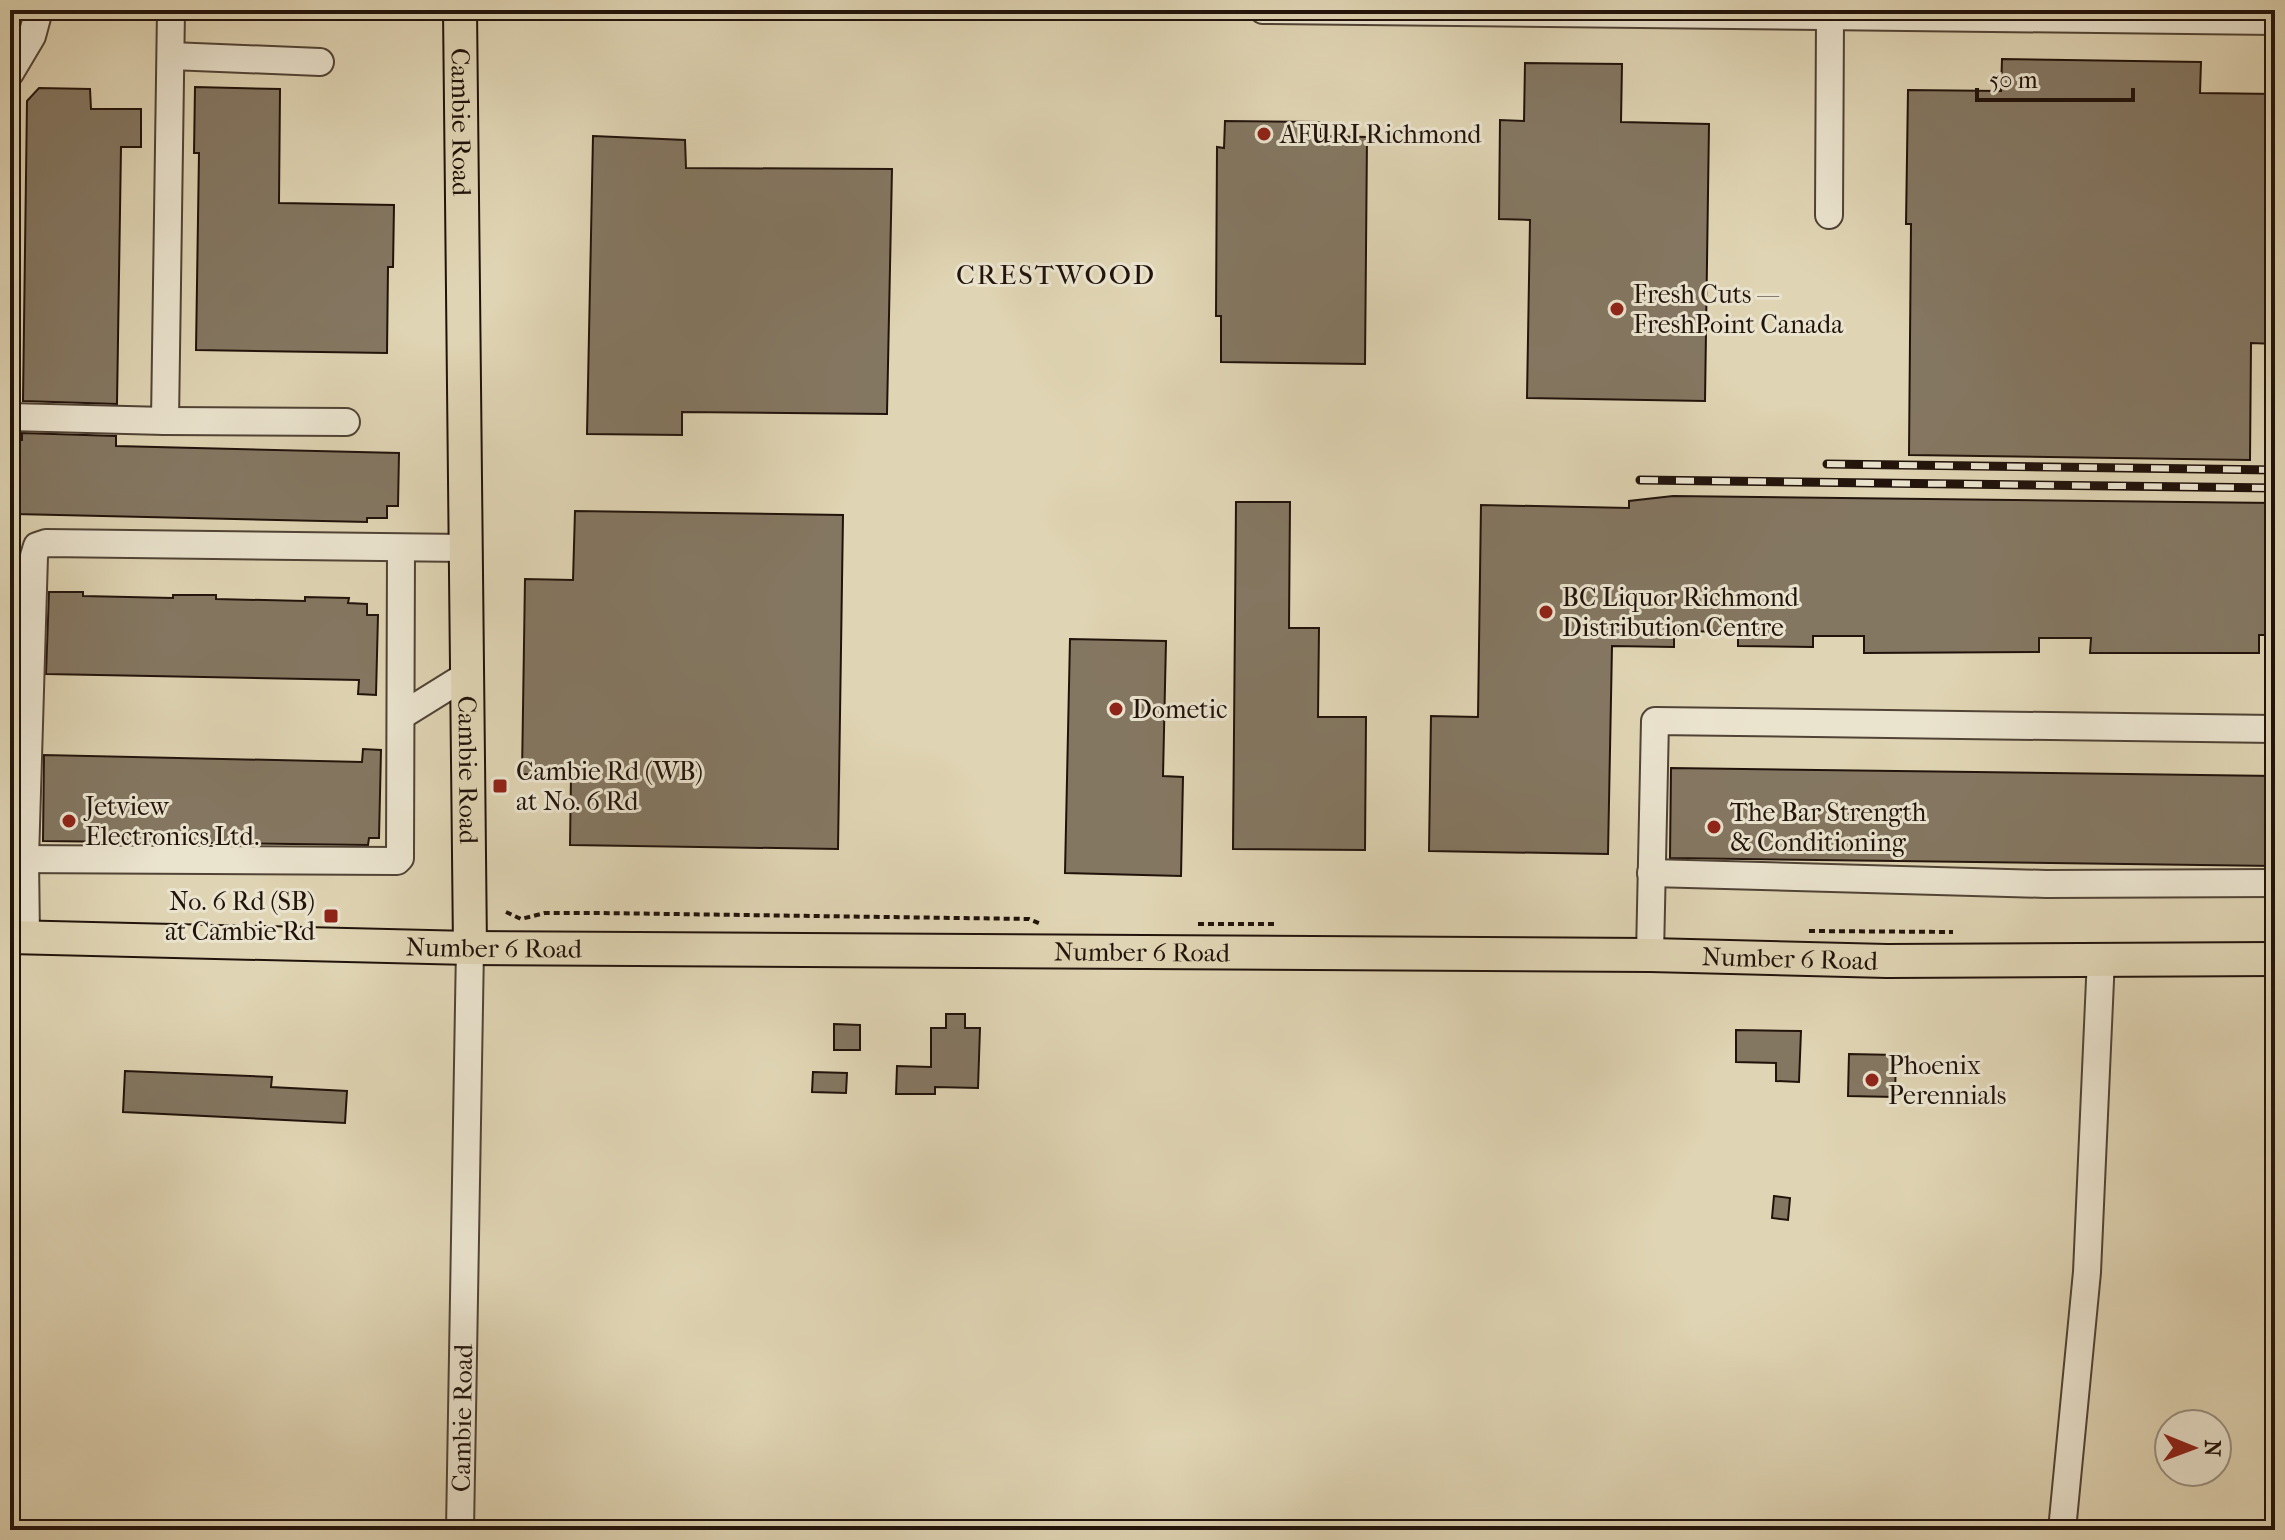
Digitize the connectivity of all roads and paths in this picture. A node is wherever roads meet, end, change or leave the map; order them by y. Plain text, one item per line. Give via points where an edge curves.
1 (39, 10) edge
2 (171, 10) edge
3 (460, 10) edge
4 (1263, 10) edge
5 (1669, 12) edge
6 (1830, 17) junction
7 (2275, 21) edge
8 (171, 56) junction
9 (320, 62) dead end
10 (10, 73) edge
11 (1829, 215) dead end
12 (10, 417) edge
13 (165, 421) junction
14 (346, 422) dead end
15 (401, 548) junction
16 (466, 548) junction
17 (467, 675) junction
18 (401, 716) junction
19 (2275, 729) edge
20 (18, 859) edge
21 (1651, 873) junction
22 (2275, 883) edge
23 (506, 912) dead end
24 (1029, 919) dead end
25 (18, 937) edge
26 (470, 948) junction
27 (1650, 955) junction
28 (2101, 958) junction
29 (2275, 959) edge
30 (460, 1530) edge
31 (2062, 1530) edge

1 - 10 street via 32,36
2 - 8 street
3 - 16 main road, Cambie Road
4 - 5 street
5 - 6 street
6 - 7 street
6 - 11 street
8 - 9 street
8 - 13 street
12 - 13 street
13 - 14 street
15 - 16 street
15 - 18 street
15 - 20 street via 37,546
16 - 17 main road, Cambie Road
17 - 18 street
17 - 26 main road, Cambie Road
18 - 20 street via 397,861
19 - 21 street via 1655,721
20 - 25 street
21 - 22 street via 2046,884
21 - 27 street
23 - 24 path via 521,919 545,913 600,913
25 - 26 main road, Number 6 Road
26 - 27 main road, Number 6 Road
26 - 30 street, Cambie Road
27 - 28 main road, Number 6 Road via 1887,961
28 - 29 main road, Number 6 Road
28 - 31 street via 2087,1272

